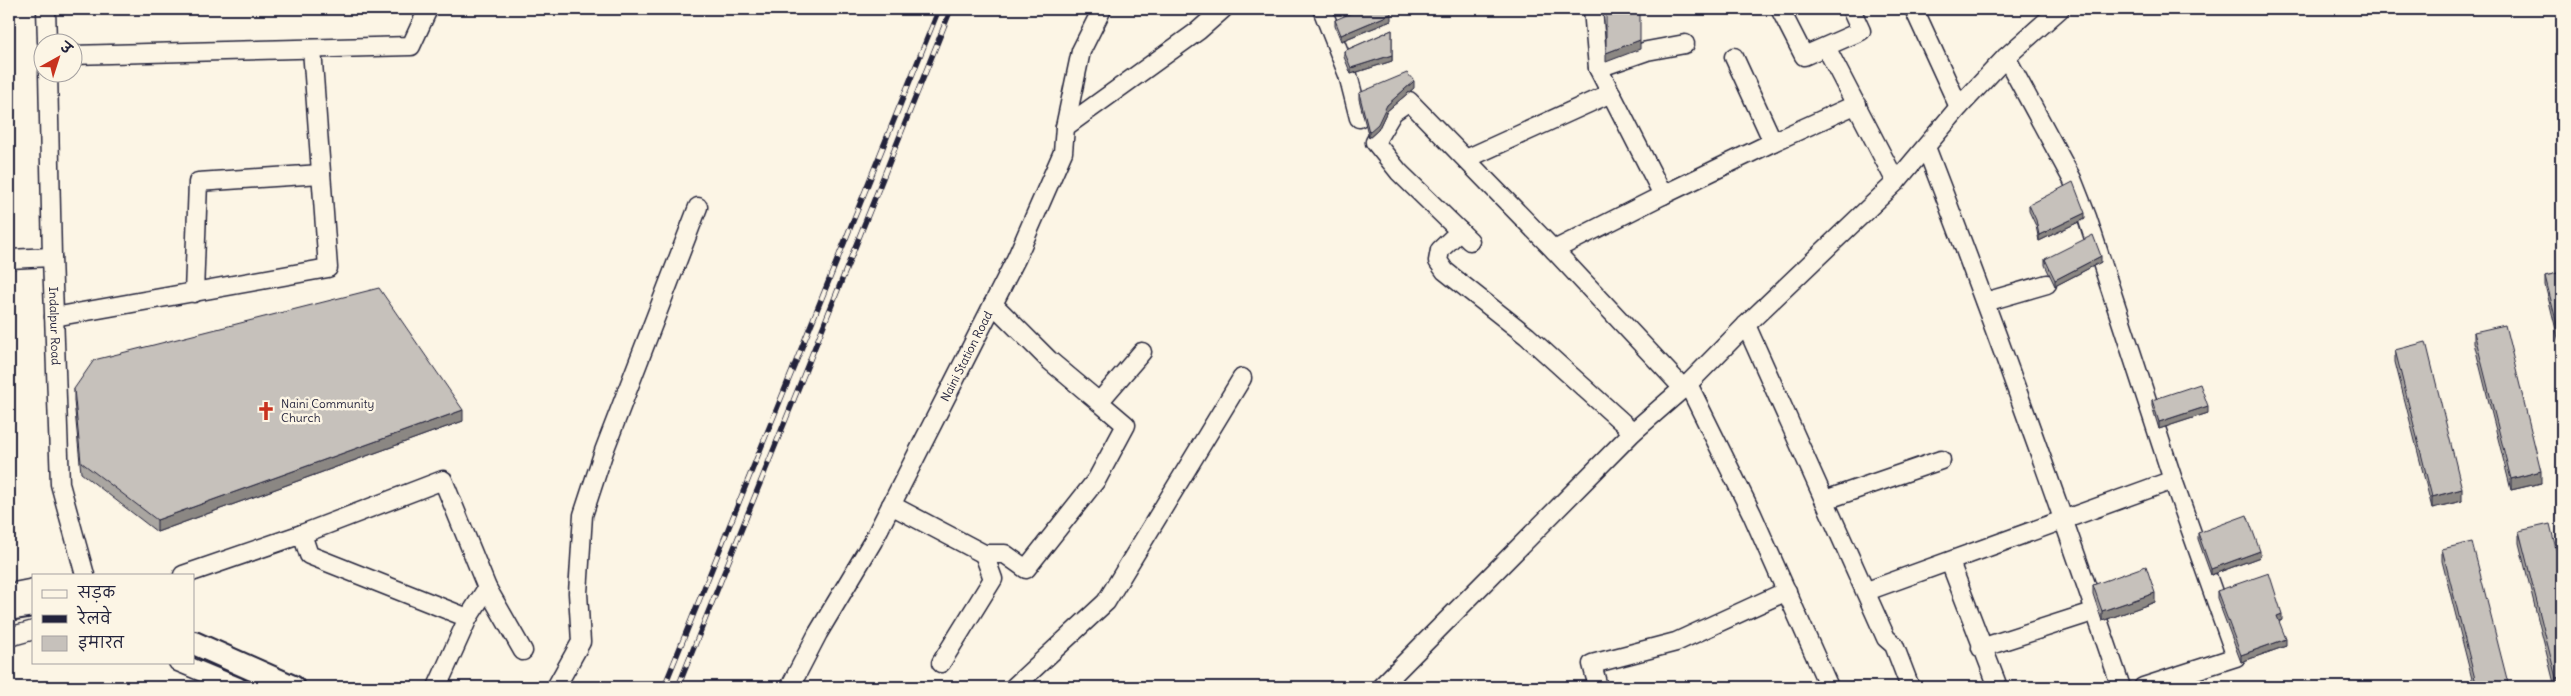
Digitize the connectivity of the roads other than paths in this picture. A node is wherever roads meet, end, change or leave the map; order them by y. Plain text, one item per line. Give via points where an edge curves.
1 (46, 9) edge
2 (428, 9) edge
3 (1102, 9) edge
4 (1223, 9) edge
5 (1322, 9) edge
6 (1593, 9) edge
7 (1780, 9) edge
8 (1851, 9) edge
9 (1914, 9) edge
10 (2060, 9) edge
11 (47, 32) edge
12 (1685, 44) dead end
13 (1826, 47) junction
14 (312, 49) junction
15 (82, 55) edge
16 (1734, 57) dead end
17 (2006, 57) junction
18 (1598, 68) junction
19 (48, 82) edge
20 (1611, 93) junction
21 (1857, 104) junction
22 (1959, 107) junction
23 (1359, 118) dead end
24 (1065, 127) junction
25 (1774, 142) junction
26 (1926, 147) junction
27 (1466, 159) junction
28 (321, 174) junction
29 (1896, 182) junction
30 (1663, 195) junction
31 (698, 207) dead end
32 (1554, 250) junction
33 (52, 257) junction
34 (9, 260) edge
35 (2047, 284) dead end
36 (194, 293) junction
37 (1986, 302) junction
38 (993, 304) junction
39 (54, 317) junction
40 (1746, 325) junction
41 (1142, 352) dead end
42 (1242, 378) dead end
43 (1685, 386) junction
44 (1099, 402) junction
45 (1633, 432) junction
46 (1941, 460) dead end
47 (2173, 480) junction
48 (1825, 500) junction
49 (891, 505) junction
50 (2064, 520) junction
51 (302, 534) junction
52 (984, 554) junction
53 (1950, 562) junction
54 (85, 574) edge
55 (185, 574) edge
56 (32, 588) edge
57 (487, 588) junction
58 (1787, 591) junction
59 (1867, 592) junction
60 (9, 593) edge
61 (32, 604) edge
62 (9, 609) edge
63 (2096, 611) junction
64 (468, 618) junction
65 (32, 631) edge
66 (9, 637) edge
67 (195, 643) edge
68 (1981, 648) junction
69 (523, 651) dead end
70 (941, 663) dead end
71 (183, 664) edge
72 (238, 687) edge
73 (292, 687) edge
74 (437, 687) edge
75 (556, 687) edge
76 (790, 687) edge
77 (1014, 687) edge
78 (1381, 687) edge
79 (1598, 687) edge
80 (1830, 687) edge
81 (1910, 687) edge
82 (1998, 687) edge
83 (2121, 687) edge
84 (2143, 687) edge

1 - 11 street
2 - 14 street via 411,46
3 - 24 street, Naini Station Road via 1081,51
4 - 24 street via 1198,31
5 - 23 street via 1348,74
6 - 18 street
7 - 13 street via 1804,56
8 - 13 street via 1861,31
9 - 22 street
10 - 17 street
12 - 18 street via 1647,51
13 - 21 street
14 - 15 street
14 - 28 street
16 - 25 street
17 - 22 street
17 - 47 street via 2072,179
18 - 20 street
19 - 33 street, Indalpur Road
20 - 27 street
20 - 30 street
21 - 25 street
21 - 29 street
22 - 26 street
24 - 38 street, Naini Station Road via 1063,152
25 - 30 street
26 - 29 street
26 - 37 street
27 - 32 street
27 - 45 street via 1409,101 1393,112 1375,142 1399,172 1465,236 1440,250 1438,261 1445,271 1527,336
28 - 36 street via 328,268
28 - 36 street via 198,182
29 - 40 street
30 - 32 street
31 - 75 street via 583,514 578,593 581,642
32 - 43 street
33 - 34 street
33 - 39 street, Indalpur Road
35 - 37 street
36 - 39 street
37 - 50 street
38 - 44 street via 1049,360
38 - 49 street, Naini Station Road
39 - 54 street, Indalpur Road via 60,484
40 - 43 street
40 - 48 street
41 - 44 street
42 - 77 street via 1106,602
43 - 45 street
43 - 58 street
44 - 52 street via 1126,425 1097,479 1051,540 1026,569 1005,554
45 - 78 street
46 - 48 street
47 - 50 street
47 - 84 street via 2236,657
48 - 59 street
49 - 52 street
49 - 76 street, Naini Station Road
50 - 53 street
50 - 63 street
51 - 55 street
51 - 57 street via 443,480
51 - 64 street via 308,555
52 - 70 street via 993,579
53 - 59 street
53 - 68 street
56 - 60 street
57 - 64 street
57 - 69 street
58 - 79 street via 1676,642 1592,664
58 - 80 street
59 - 81 street via 1886,638 1894,645
61 - 62 main road
63 - 68 street
63 - 83 street
64 - 74 street
65 - 66 street
67 - 73 main road
68 - 82 street
71 - 72 street

